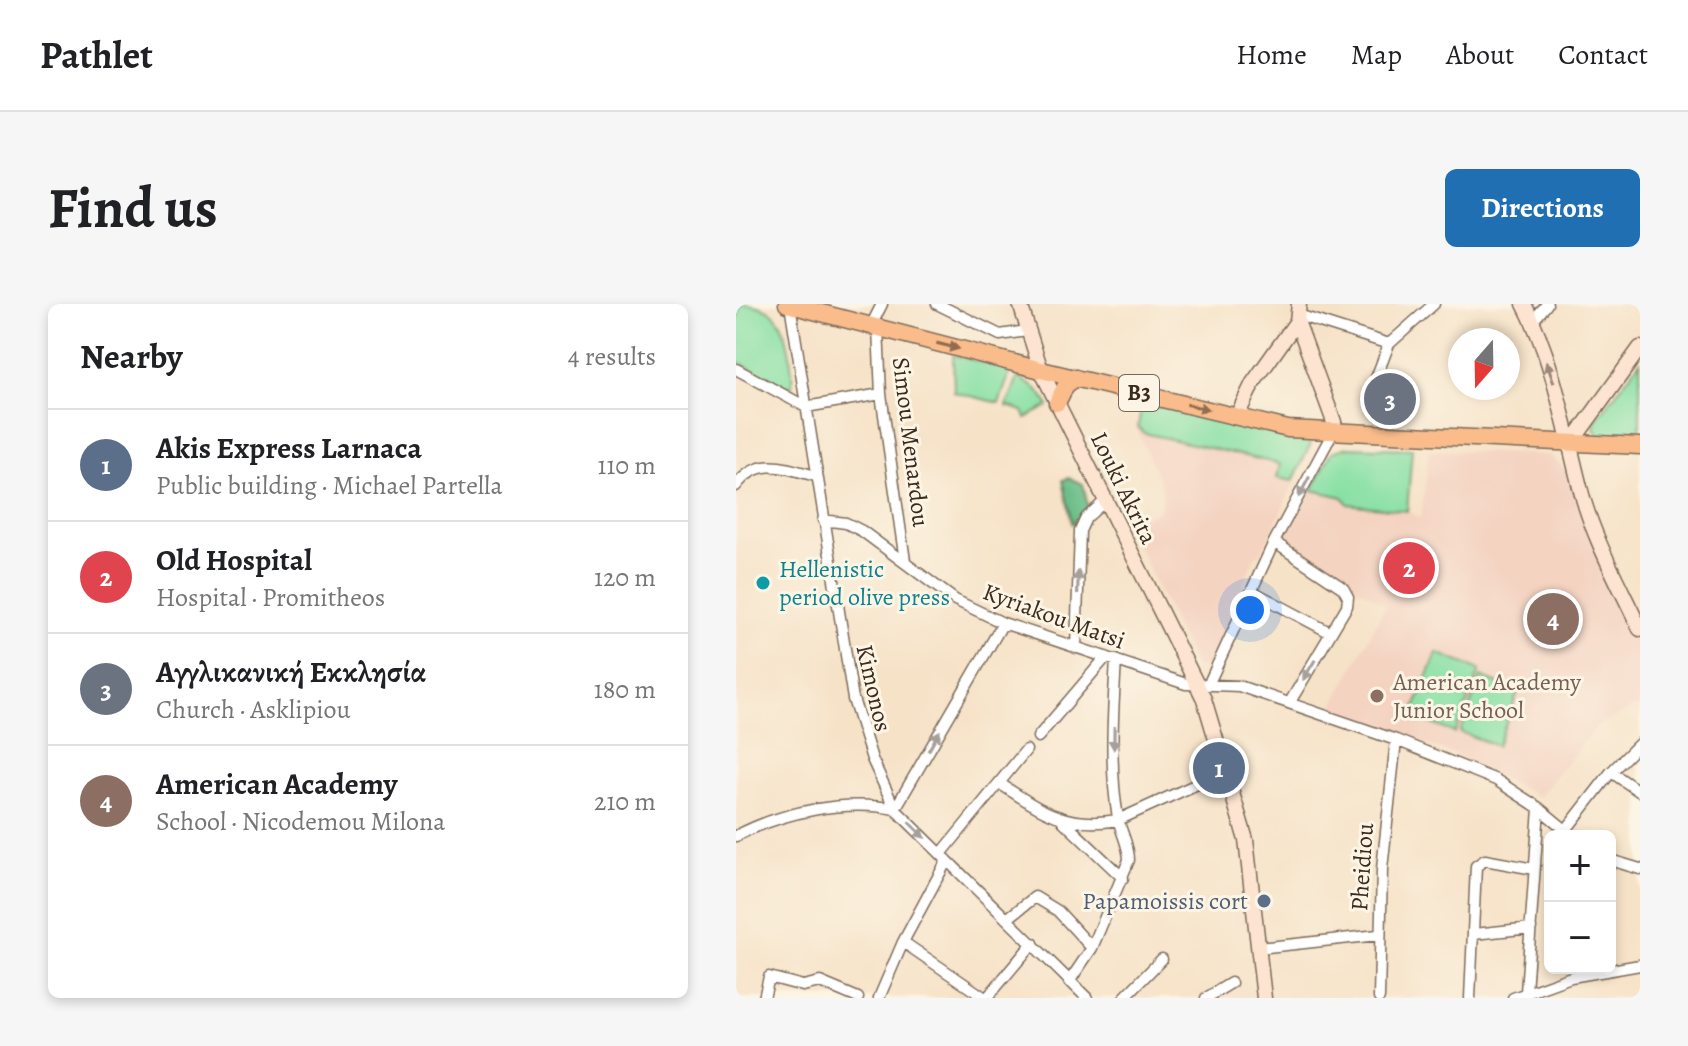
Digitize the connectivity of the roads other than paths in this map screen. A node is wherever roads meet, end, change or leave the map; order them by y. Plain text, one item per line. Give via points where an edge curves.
1 (789, 304) edge
2 (882, 304) edge
3 (937, 304) edge
4 (1434, 304) edge
5 (1524, 304) edge
6 (1547, 304) edge
7 (1021, 305) edge
8 (1298, 313) edge
9 (1533, 321) junction
10 (875, 327) junction
11 (1027, 331) junction
12 (1389, 344) junction
13 (1640, 348) edge
14 (736, 369) edge
15 (1041, 370) junction
16 (1076, 378) junction
17 (1373, 386) dead end
18 (881, 394) junction
19 (1057, 403) junction
20 (806, 407) junction
21 (1237, 416) junction
22 (1333, 432) junction
23 (1572, 442) junction
24 (1640, 446) edge
25 (815, 476) junction
26 (736, 486) edge
27 (1105, 501) junction
28 (823, 520) junction
29 (1274, 542) junction
30 (905, 561) junction
31 (1252, 591) junction
32 (1003, 623) junction
33 (1640, 629) edge
34 (1331, 633) junction
35 (1076, 648) junction
36 (1111, 659) junction
37 (1204, 684) junction
38 (1290, 702) junction
39 (1038, 737) dead end
40 (1396, 740) junction
41 (1640, 743) edge
42 (1026, 750) dead end
43 (1228, 770) junction
44 (1611, 772) junction
45 (999, 783) junction
46 (1640, 792) edge
47 (1539, 808) junction
48 (895, 809) junction
49 (1118, 820) junction
50 (1063, 821) junction
51 (1566, 830) edge
52 (1572, 830) edge
53 (736, 836) edge
54 (944, 857) junction
55 (1616, 862) edge
56 (1534, 869) junction
57 (1640, 869) edge
58 (1123, 878) junction
59 (1008, 918) junction
60 (1531, 928) junction
61 (1474, 934) junction
62 (1378, 935) junction
63 (903, 942) junction
64 (1033, 943) junction
65 (1092, 948) junction
66 (1258, 948) junction
67 (1162, 959) dead end
68 (1640, 965) edge
69 (1069, 982) junction
70 (1231, 983) dead end
71 (1526, 992) junction
72 (764, 998) edge
73 (858, 998) edge
74 (879, 998) edge
75 (986, 998) edge
76 (1087, 998) edge
77 (1124, 998) edge
78 (1206, 998) edge
79 (1264, 998) edge
80 (1379, 998) edge
81 (1470, 998) edge
82 (1513, 998) edge

1 - 10 main road, B3
1 - 20 street, Kimonos
2 - 10 street
3 - 11 street via 1000,335
4 - 12 street
5 - 9 street
6 - 9 street
7 - 11 street, Louki Akrita
8 - 12 street
8 - 21 street
8 - 22 street
23 -> 9 street
10 -> 15 main road, B3
10 - 18 street, Simou Menardou
11 - 15 street, Louki Akrita
12 - 17 street
13 - 23 street
14 - 20 street
15 - 16 main road, B3
15 - 19 street, Louki Akrita
16 - 19 main road
16 -> 21 main road, B3
18 - 20 street
18 - 30 street, Simou Menardou
19 - 27 street, Louki Akrita
20 - 25 street, Kimonos
21 - 22 main road, B3 via 1288,429
22 - 23 main road, B3
22 -> 29 street
23 - 24 main road, B3
23 - 33 street via 1580,489
25 - 26 street via 765,465 753,468
25 - 28 street, Kimonos
35 -> 27 street via 1080,531
27 - 37 street, Louki Akrita
28 - 30 street, Kyriakou Matsi via 846,523
28 - 48 street, Kimonos via 861,730
29 - 31 street
29 - 34 street via 1343,588 1347,606
30 - 32 street, Kyriakou Matsi via 955,600
31 - 34 street
31 - 37 street
32 - 35 street, Kyriakou Matsi
48 -> 32 street
34 -> 38 street
35 - 36 street, Kyriakou Matsi
36 - 37 street, Kyriakou Matsi
36 - 39 street
36 -> 49 street
37 - 38 street, Kyriakou Matsi via 1239,686
37 - 43 street, Louki Akrita
38 - 40 street, Kyriakou Matsi
40 - 47 street, Kyriakou Matsi via 1496,780
40 - 62 street, Pheidiou
41 - 44 street
42 - 45 street
43 - 49 street
43 - 66 street, Louki Akrita via 1246,840
44 - 46 street
44 - 52 street
45 - 50 street
45 - 54 street
47 - 51 street, Kyriakou Matsi
47 - 56 street
48 - 53 street via 862,806 798,813
48 -> 54 street, Kimonos
49 - 50 street
49 - 58 street via 1129,847
50 - 58 street
54 - 59 street, Kimonos
54 - 63 street
55 - 57 street
56 - 60 street
56 - 61 street via 1479,861
58 - 65 street
59 - 64 street, Kimonos
59 - 65 street via 1035,897 1058,911
60 - 61 street
60 - 71 street
61 - 81 street
62 - 66 street
62 - 80 street, Pheidiou
63 - 74 street
63 - 75 street
64 - 69 street, Kimonos
64 - 75 street
65 - 69 street
66 - 79 street, Louki Akrita
67 - 77 street
68 - 71 street via 1571,977
69 - 76 street, Kimonos
70 - 78 street
71 - 82 street
72 - 73 street via 769,977 803,986 820,982

